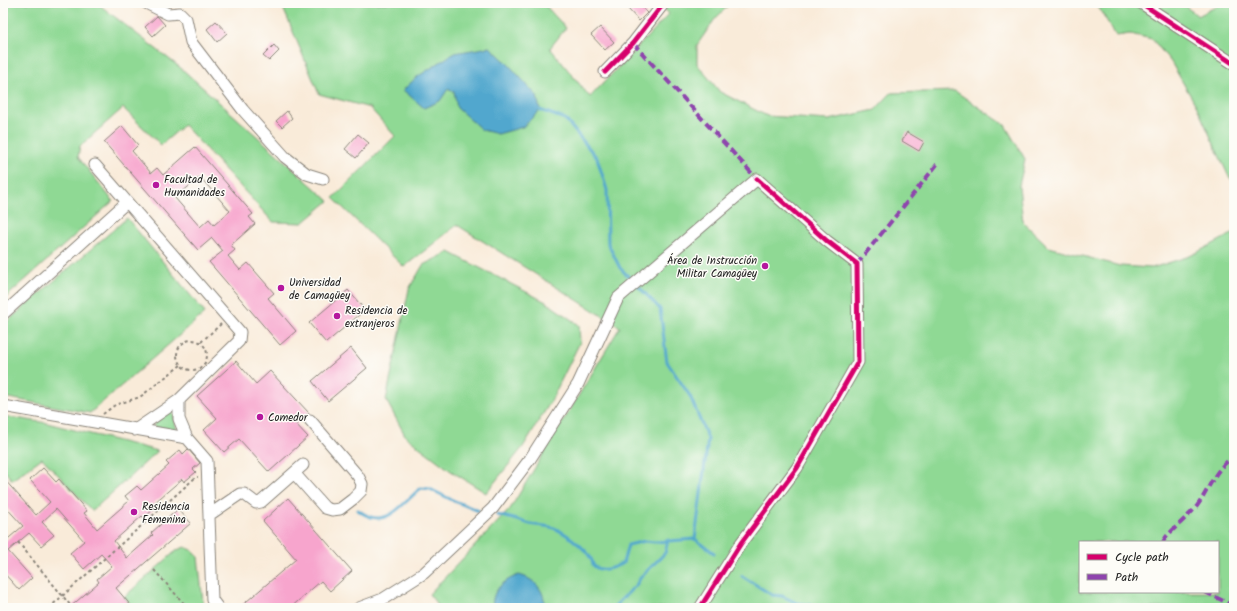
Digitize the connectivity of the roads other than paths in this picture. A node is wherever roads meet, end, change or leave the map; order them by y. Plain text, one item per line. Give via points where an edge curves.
1 (1140, 3) edge
2 (148, 4) edge
3 (660, 5) edge
4 (1234, 64) edge
5 (605, 72) dead end
6 (95, 165) dead end
7 (323, 179) dead end
8 (127, 202) junction
9 (3, 314) edge
10 (179, 400) junction
11 (3, 406) edge
12 (310, 420) dead end
13 (135, 430) junction
14 (187, 438) junction
15 (303, 465) dead end
16 (294, 473) junction
17 (208, 515) junction
18 (218, 608) edge
19 (359, 608) edge
20 (700, 608) edge

1 - 4 street
2 - 7 street via 168,14 180,13 183,16 194,46 243,110 285,157 307,174
3 - 5 street via 633,43
6 - 8 street
8 - 9 street
8 - 10 street via 240,332 240,341
10 - 13 street
10 - 14 street via 179,419
11 - 13 street
12 - 16 street via 358,476 362,484 361,490 340,509 332,510 325,508
13 - 14 street
14 - 17 street via 207,461
15 - 16 street
16 - 17 street via 261,502 256,503 240,494
17 - 18 street via 212,600
19 - 20 street via 383,599 424,573 493,508 530,459 578,384 618,298 757,179 857,264 858,362 797,468 741,543

